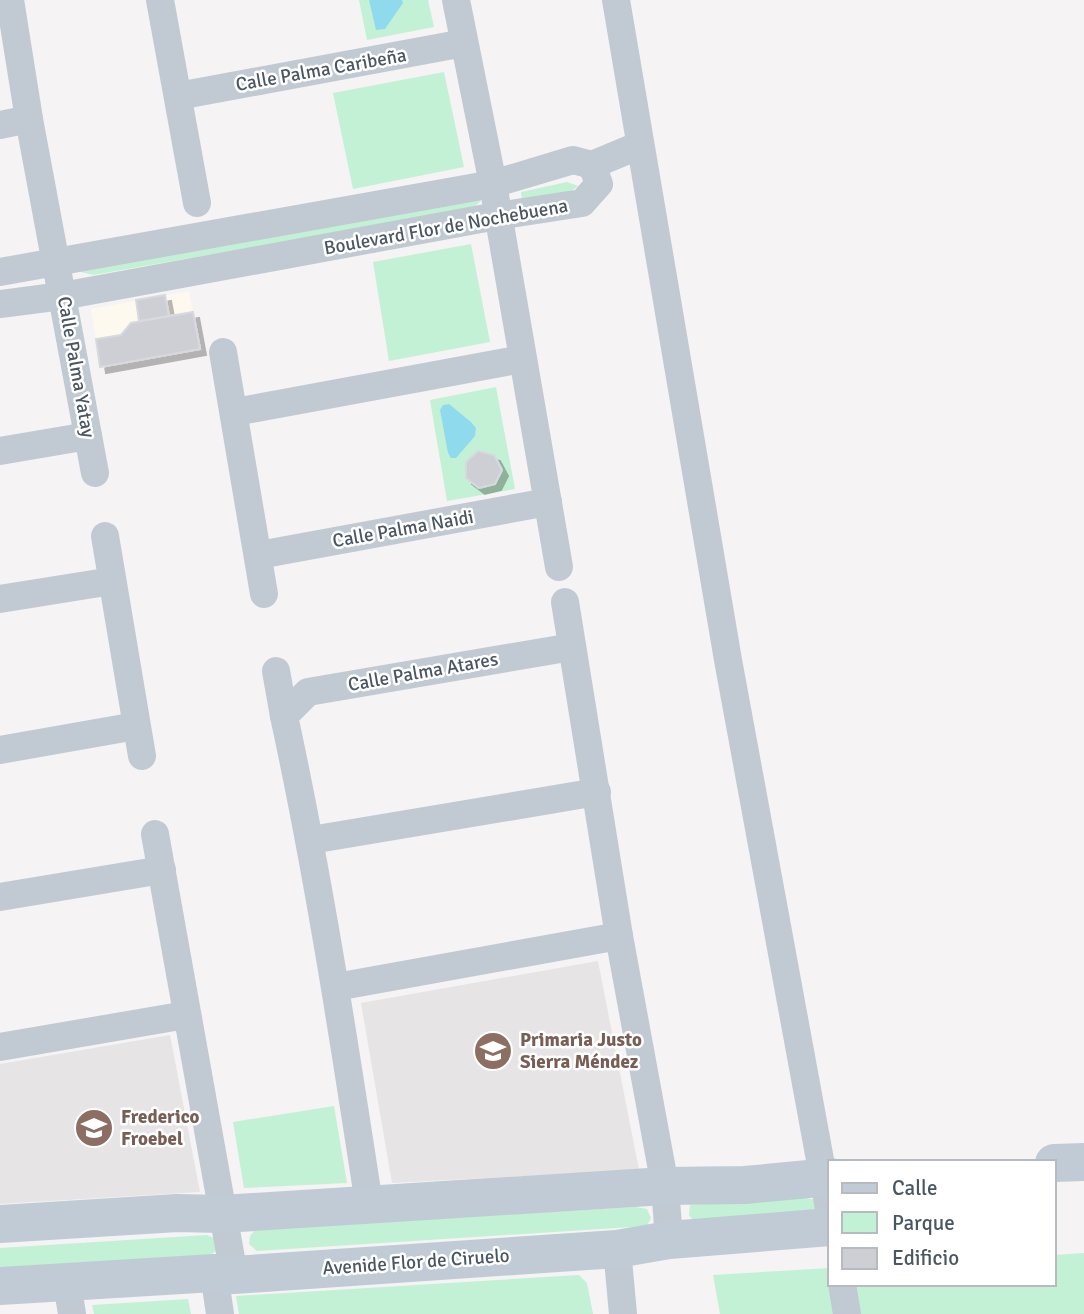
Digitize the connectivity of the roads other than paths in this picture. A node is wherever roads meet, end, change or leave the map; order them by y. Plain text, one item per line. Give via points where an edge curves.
1 (10, 0) edge
2 (160, 0) edge
3 (456, 0) edge
4 (617, 0) edge
5 (464, 43) junction
6 (178, 96) junction
7 (29, 119) junction
8 (0, 125) edge
9 (640, 145) junction
10 (592, 165) junction
11 (491, 172) junction
12 (197, 203) dead end
13 (499, 228) junction
14 (57, 261) junction
15 (0, 272) edge
16 (62, 296) junction
17 (0, 304) edge
18 (223, 352) dead end
19 (522, 359) junction
20 (235, 412) junction
21 (88, 436) junction
22 (0, 452) edge
23 (95, 473) dead end
24 (548, 502) junction
25 (105, 536) dead end
26 (259, 555) junction
27 (559, 567) dead end
28 (112, 581) junction
29 (264, 594) dead end
30 (0, 599) edge
31 (565, 603) dead end
32 (572, 647) junction
33 (276, 671) dead end
34 (284, 716) junction
35 (136, 726) junction
36 (0, 750) edge
37 (142, 756) dead end
38 (597, 792) junction
39 (155, 834) dead end
40 (311, 840) junction
41 (162, 870) junction
42 (0, 897) edge
43 (619, 936) junction
44 (336, 986) junction
45 (186, 1015) junction
46 (0, 1047) edge
47 (1084, 1162) edge
48 (1056, 1163) edge
49 (664, 1186) junction
50 (828, 1189) edge
51 (369, 1204) junction
52 (222, 1214) junction
53 (0, 1224) edge
54 (828, 1227) edge
55 (669, 1240) junction
56 (617, 1249) junction
57 (224, 1274) junction
58 (0, 1286) edge
59 (842, 1286) edge
60 (69, 1298) edge
61 (220, 1314) edge
62 (623, 1314) edge
63 (847, 1314) edge

1 - 7 street, Calle Palma Yatay
2 - 6 street
3 - 5 street
4 - 9 street
5 - 6 street, Calle Palma Caribeña
5 - 11 street
6 - 12 street
7 - 8 street
7 - 14 street, Calle Palma Yatay
9 - 10 street
9 - 50 street via 728,660
10 - 11 street, Boulevard Flor de Nochebuena via 573,160
10 - 13 street, Boulevard Flor de Nochebuena via 599,184 582,203
11 - 13 street
11 - 14 street, Boulevard Flor de Nochebuena
13 - 16 street, Boulevard Flor de Nochebuena
13 - 19 street
14 - 15 street, Boulevard Flor de Nochebuena
14 - 16 street, Calle Palma Yatay
16 - 17 street, Boulevard Flor de Nochebuena
16 - 21 street, Calle Palma Yatay
18 - 20 street
19 - 20 street
19 - 24 street
20 - 26 street
21 - 22 street
21 - 23 street, Calle Palma Yatay
24 - 26 street, Calle Palma Naidi
24 - 27 street
25 - 28 street
26 - 29 street
28 - 30 street
28 - 35 street
31 - 32 street
32 - 34 street, Calle Palma Atares via 308,692
32 - 38 street
33 - 34 street
34 - 40 street
35 - 36 street
35 - 37 street
38 - 40 street
38 - 43 street
39 - 41 street
40 - 44 street
41 - 42 street
41 - 45 street
43 - 44 street
43 - 49 street
44 - 51 street
45 - 46 street
45 - 52 street
47 - 48 main road
49 - 50 main road
49 - 51 main road
49 - 55 street
51 - 52 main road
52 - 53 main road
52 - 57 street
54 - 55 main road, Avenide Flor de Ciruelo
55 - 56 main road, Avenide Flor de Ciruelo
56 - 57 main road, Avenide Flor de Ciruelo
56 - 62 street
57 - 60 main road, Avenide Flor de Ciruelo
57 - 61 street
58 - 60 main road, Avenide Flor de Ciruelo
59 - 63 street

